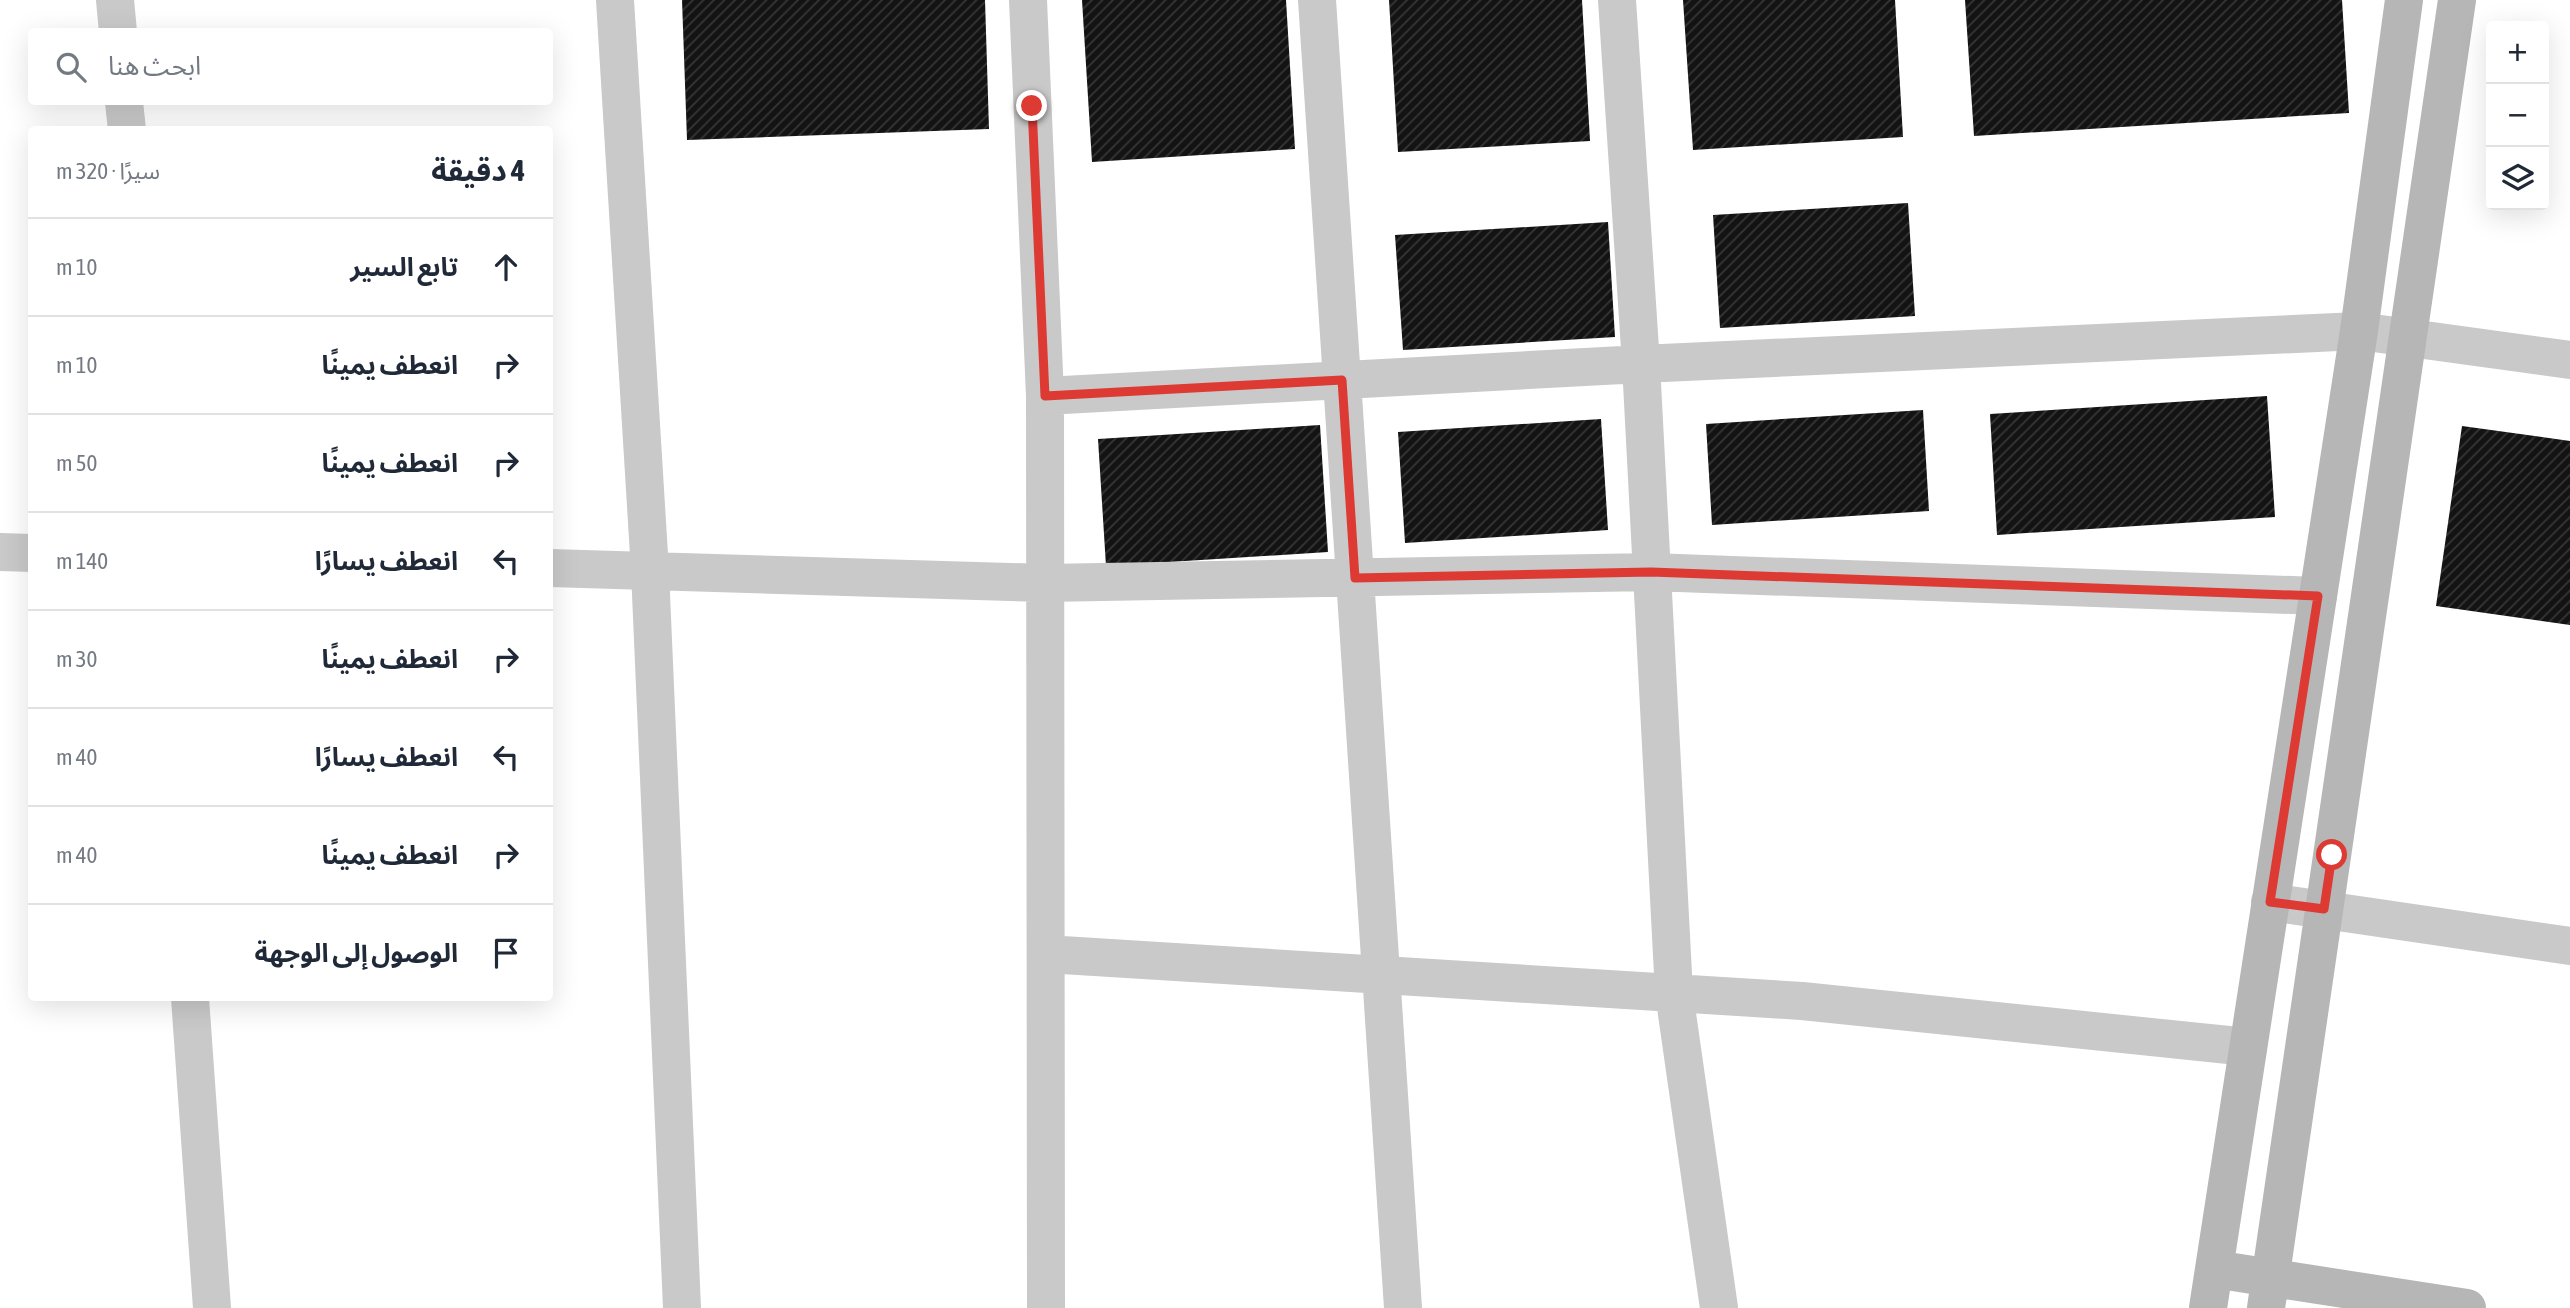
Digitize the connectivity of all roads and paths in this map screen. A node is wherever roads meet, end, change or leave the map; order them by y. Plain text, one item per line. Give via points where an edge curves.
1 (115, 0) edge
2 (615, 0) edge
3 (1028, 0) edge
4 (1318, 0) edge
5 (1618, 0) edge
6 (2404, 0) edge
7 (2457, 0) edge
8 (118, 28) edge
9 (124, 105) edge
10 (127, 126) edge
11 (2359, 331) junction
12 (2408, 337) junction
13 (2570, 360) edge
14 (1641, 364) junction
15 (1342, 380) junction
16 (1045, 396) junction
17 (0, 552) edge
18 (28, 553) edge
19 (553, 568) edge
20 (650, 571) junction
21 (1651, 572) junction
22 (1355, 578) junction
23 (1045, 583) junction
24 (2318, 596) junction
25 (2270, 902) junction
26 (2324, 909) junction
27 (2570, 946) edge
28 (1046, 954) junction
29 (1381, 975) junction
30 (1674, 993) junction
31 (190, 1001) edge
32 (2248, 1047) junction
33 (2214, 1269) junction
34 (2268, 1293) edge
35 (212, 1308) edge
36 (682, 1308) edge
37 (1046, 1308) edge
38 (1403, 1308) edge
39 (1719, 1308) edge
40 (2208, 1308) edge
41 (2467, 1308) edge

1 - 8 street
2 - 20 street
3 - 16 street
4 - 15 street
5 - 14 street
6 - 11 street
7 - 12 street
9 - 10 street
11 - 12 street
11 - 14 street
11 - 24 street
12 - 13 street
12 - 26 street
14 - 15 street
14 - 21 street
15 - 16 street
15 - 22 street
16 - 23 street
17 - 18 street
19 - 20 street
20 - 23 street
20 - 36 street
21 - 22 street
21 - 24 street
21 - 30 street
22 - 23 street
22 - 29 street
23 - 28 street
24 - 25 street
25 - 26 street
25 - 32 street
26 - 27 street
26 - 34 street
28 - 29 street
28 - 37 street
29 - 30 street
29 - 38 street
30 - 32 street via 1802,1001
30 - 39 street
31 - 35 street
32 - 33 street
33 - 34 street
33 - 40 street
34 - 41 street

